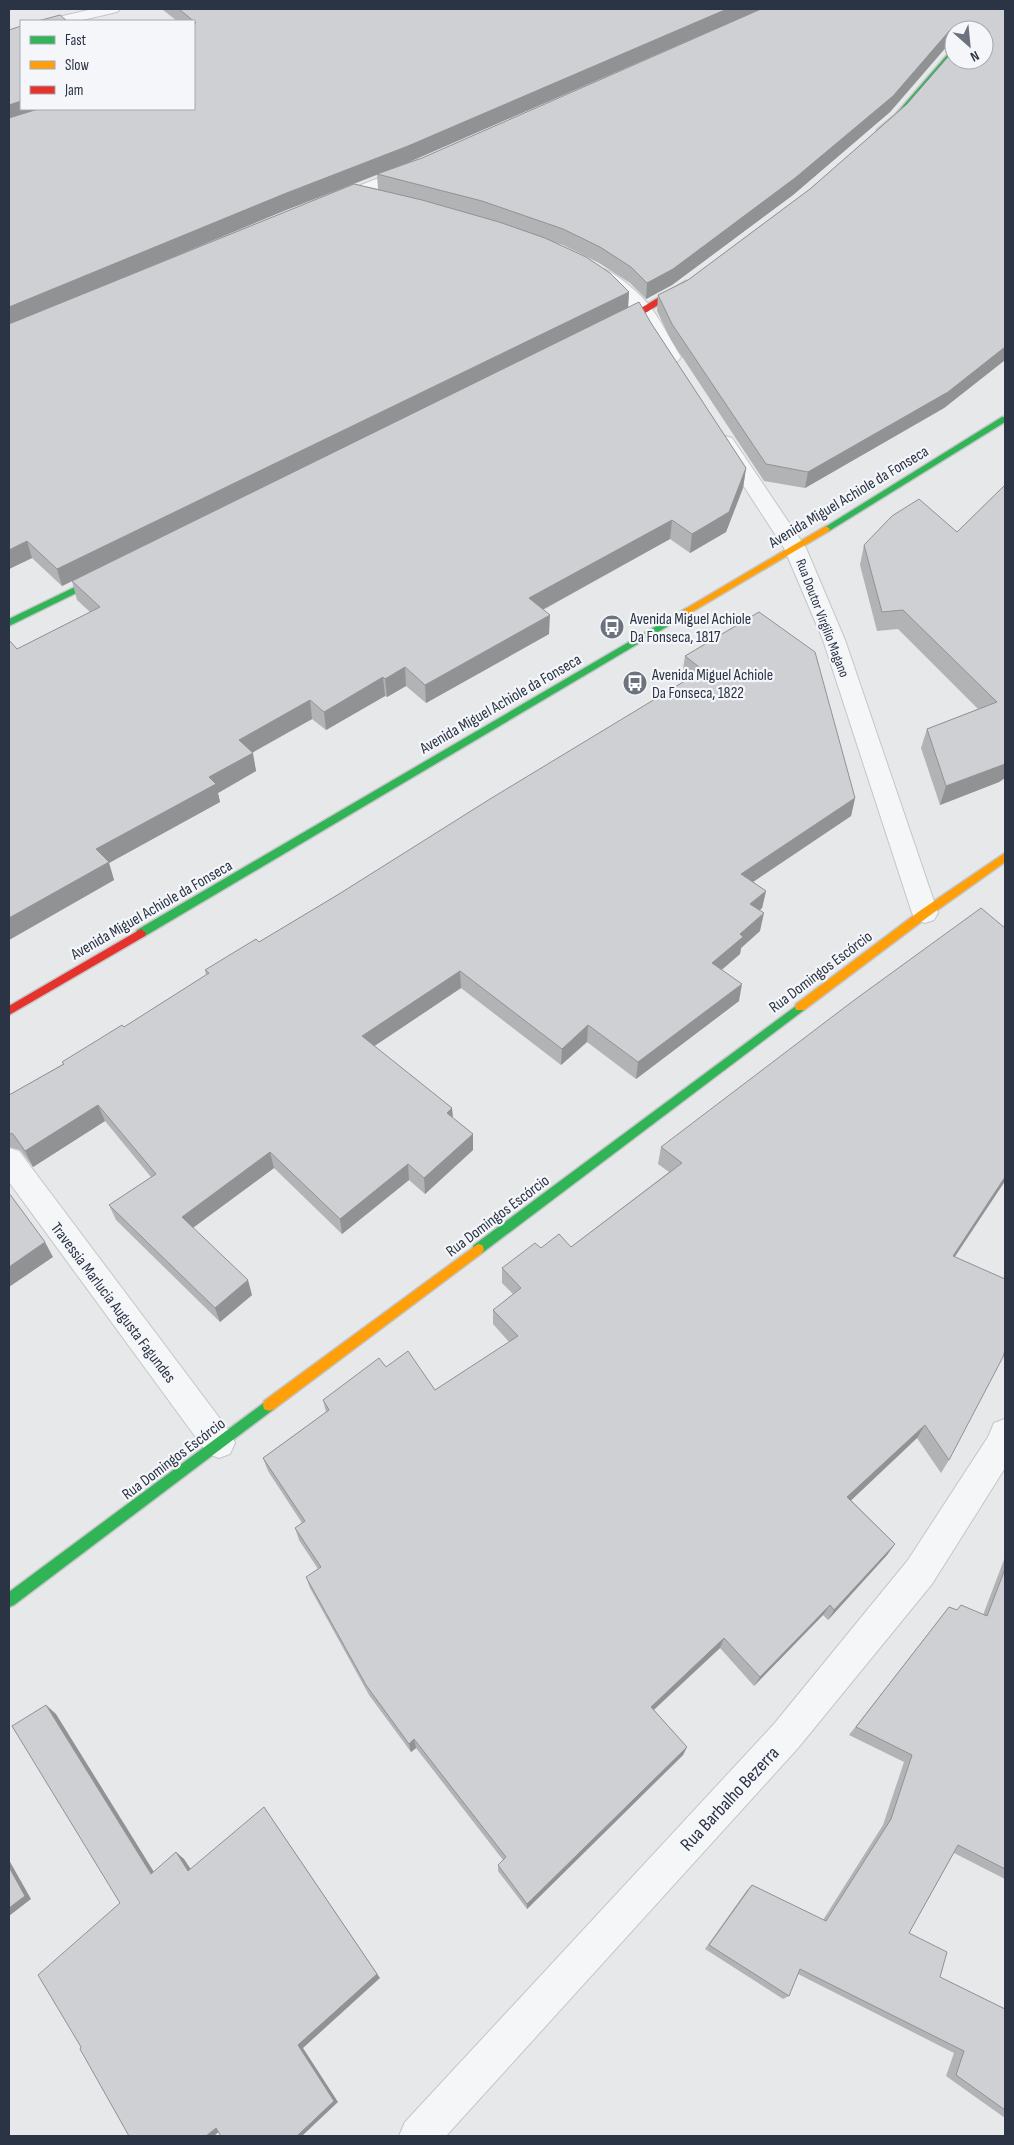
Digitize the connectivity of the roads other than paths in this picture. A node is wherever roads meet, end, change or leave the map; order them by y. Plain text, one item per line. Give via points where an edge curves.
1 (112, 9) edge
2 (63, 20) edge
3 (944, 61) edge
4 (867, 142) edge
5 (425, 164) edge
6 (357, 193) junction
7 (384, 199) edge
8 (320, 206) edge
9 (584, 264) edge
10 (701, 274) edge
11 (644, 310) junction
12 (600, 332) edge
13 (681, 373) edge
14 (1005, 419) edge
15 (712, 422) edge
16 (795, 548) junction
17 (116, 570) edge
18 (9, 623) edge
19 (1005, 857) edge
20 (925, 914) junction
21 (9, 1011) edge
22 (9, 1160) edge
23 (1005, 1434) edge
24 (219, 1443) junction
25 (9, 1600) edge
26 (419, 2136) edge

1 - 2 street
3 - 4 street via 897,116
5 - 6 street
6 - 7 street
6 - 8 street
9 - 11 street via 616,284
10 - 11 street
11 - 12 street
11 - 13 street
14 - 16 street, Avenida Miguel Achiole da Fonseca
15 - 16 street, Rua Doutor Virgilio Magano
16 - 20 street, Rua Doutor Virgilio Magano via 834,640
16 - 21 street, Avenida Miguel Achiole da Fonseca
17 - 18 street
19 - 20 street, Rua Domingos Escórcio
20 - 24 street, Rua Domingos Escórcio
22 - 24 street, Travessia Marlucia Augusta Fagundes
23 - 26 street, Rua Barbalho Bezerra via 1003,1443 920,1572 786,1736
24 - 25 street, Rua Domingos Escórcio

